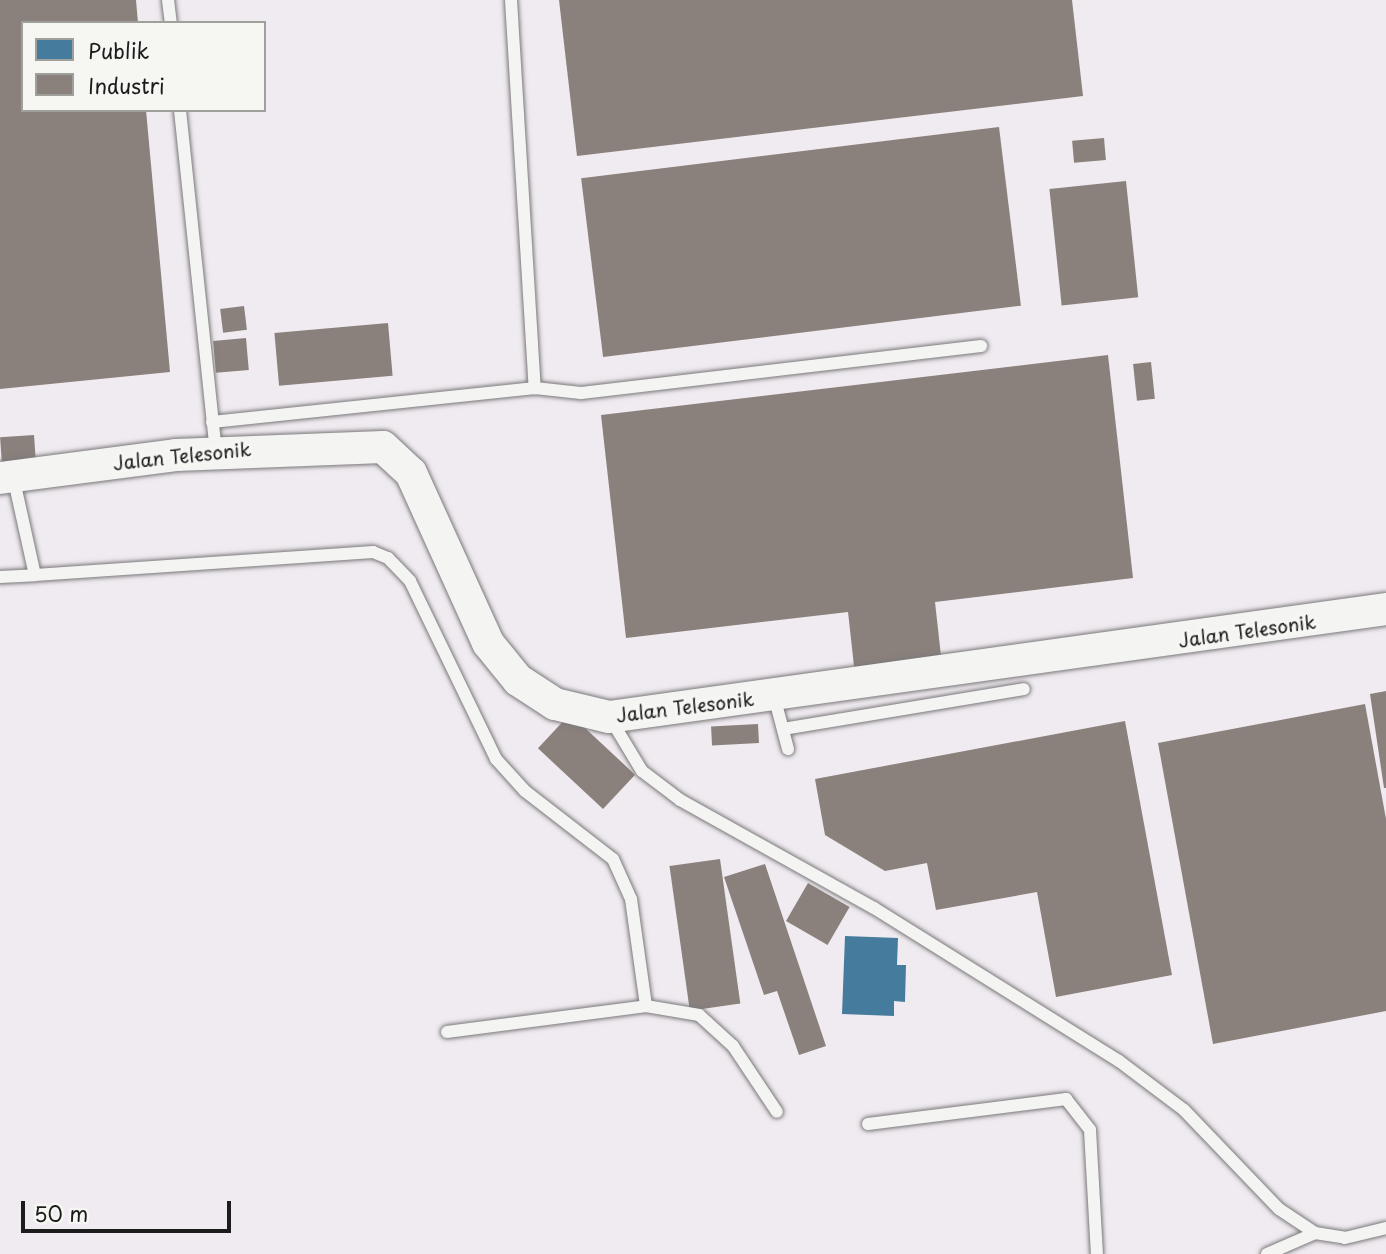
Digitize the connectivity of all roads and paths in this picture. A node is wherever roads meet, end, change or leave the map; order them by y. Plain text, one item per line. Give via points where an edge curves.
1 (168, 0) edge
2 (511, 0) edge
3 (171, 21) edge
4 (180, 112) edge
5 (981, 346) dead end
6 (536, 388) junction
7 (214, 437) junction
8 (6, 477) edge
9 (35, 575) junction
10 (0, 577) edge
11 (1386, 609) edge
12 (1024, 689) dead end
13 (774, 696) junction
14 (609, 717) junction
15 (783, 729) junction
16 (788, 750) dead end
17 (646, 1006) junction
18 (447, 1032) dead end
19 (777, 1112) dead end
20 (868, 1124) dead end
21 (1386, 1228) edge
22 (1315, 1233) junction
23 (1097, 1254) edge
24 (1267, 1254) edge

1 - 3 lane
2 - 6 lane
4 - 7 lane
5 - 6 lane via 581,393
6 - 7 lane
7 - 8 street, Jalan Telesonik
7 - 14 street, Jalan Telesonik via 383,447 411,473 488,643 519,680 555,704
8 - 9 lane
9 - 10 lane
9 - 17 lane via 373,552 388,558 410,581 496,759 524,790 613,859 631,899
11 - 13 street, Jalan Telesonik
12 - 15 lane
13 - 14 street, Jalan Telesonik
13 - 15 lane
14 - 22 lane via 642,771 680,800 874,908 1119,1061 1184,1110 1279,1209
15 - 16 lane
17 - 18 lane
17 - 19 lane via 699,1015 733,1046
20 - 23 lane via 1066,1099 1090,1130
21 - 22 lane via 1345,1238
22 - 24 lane

